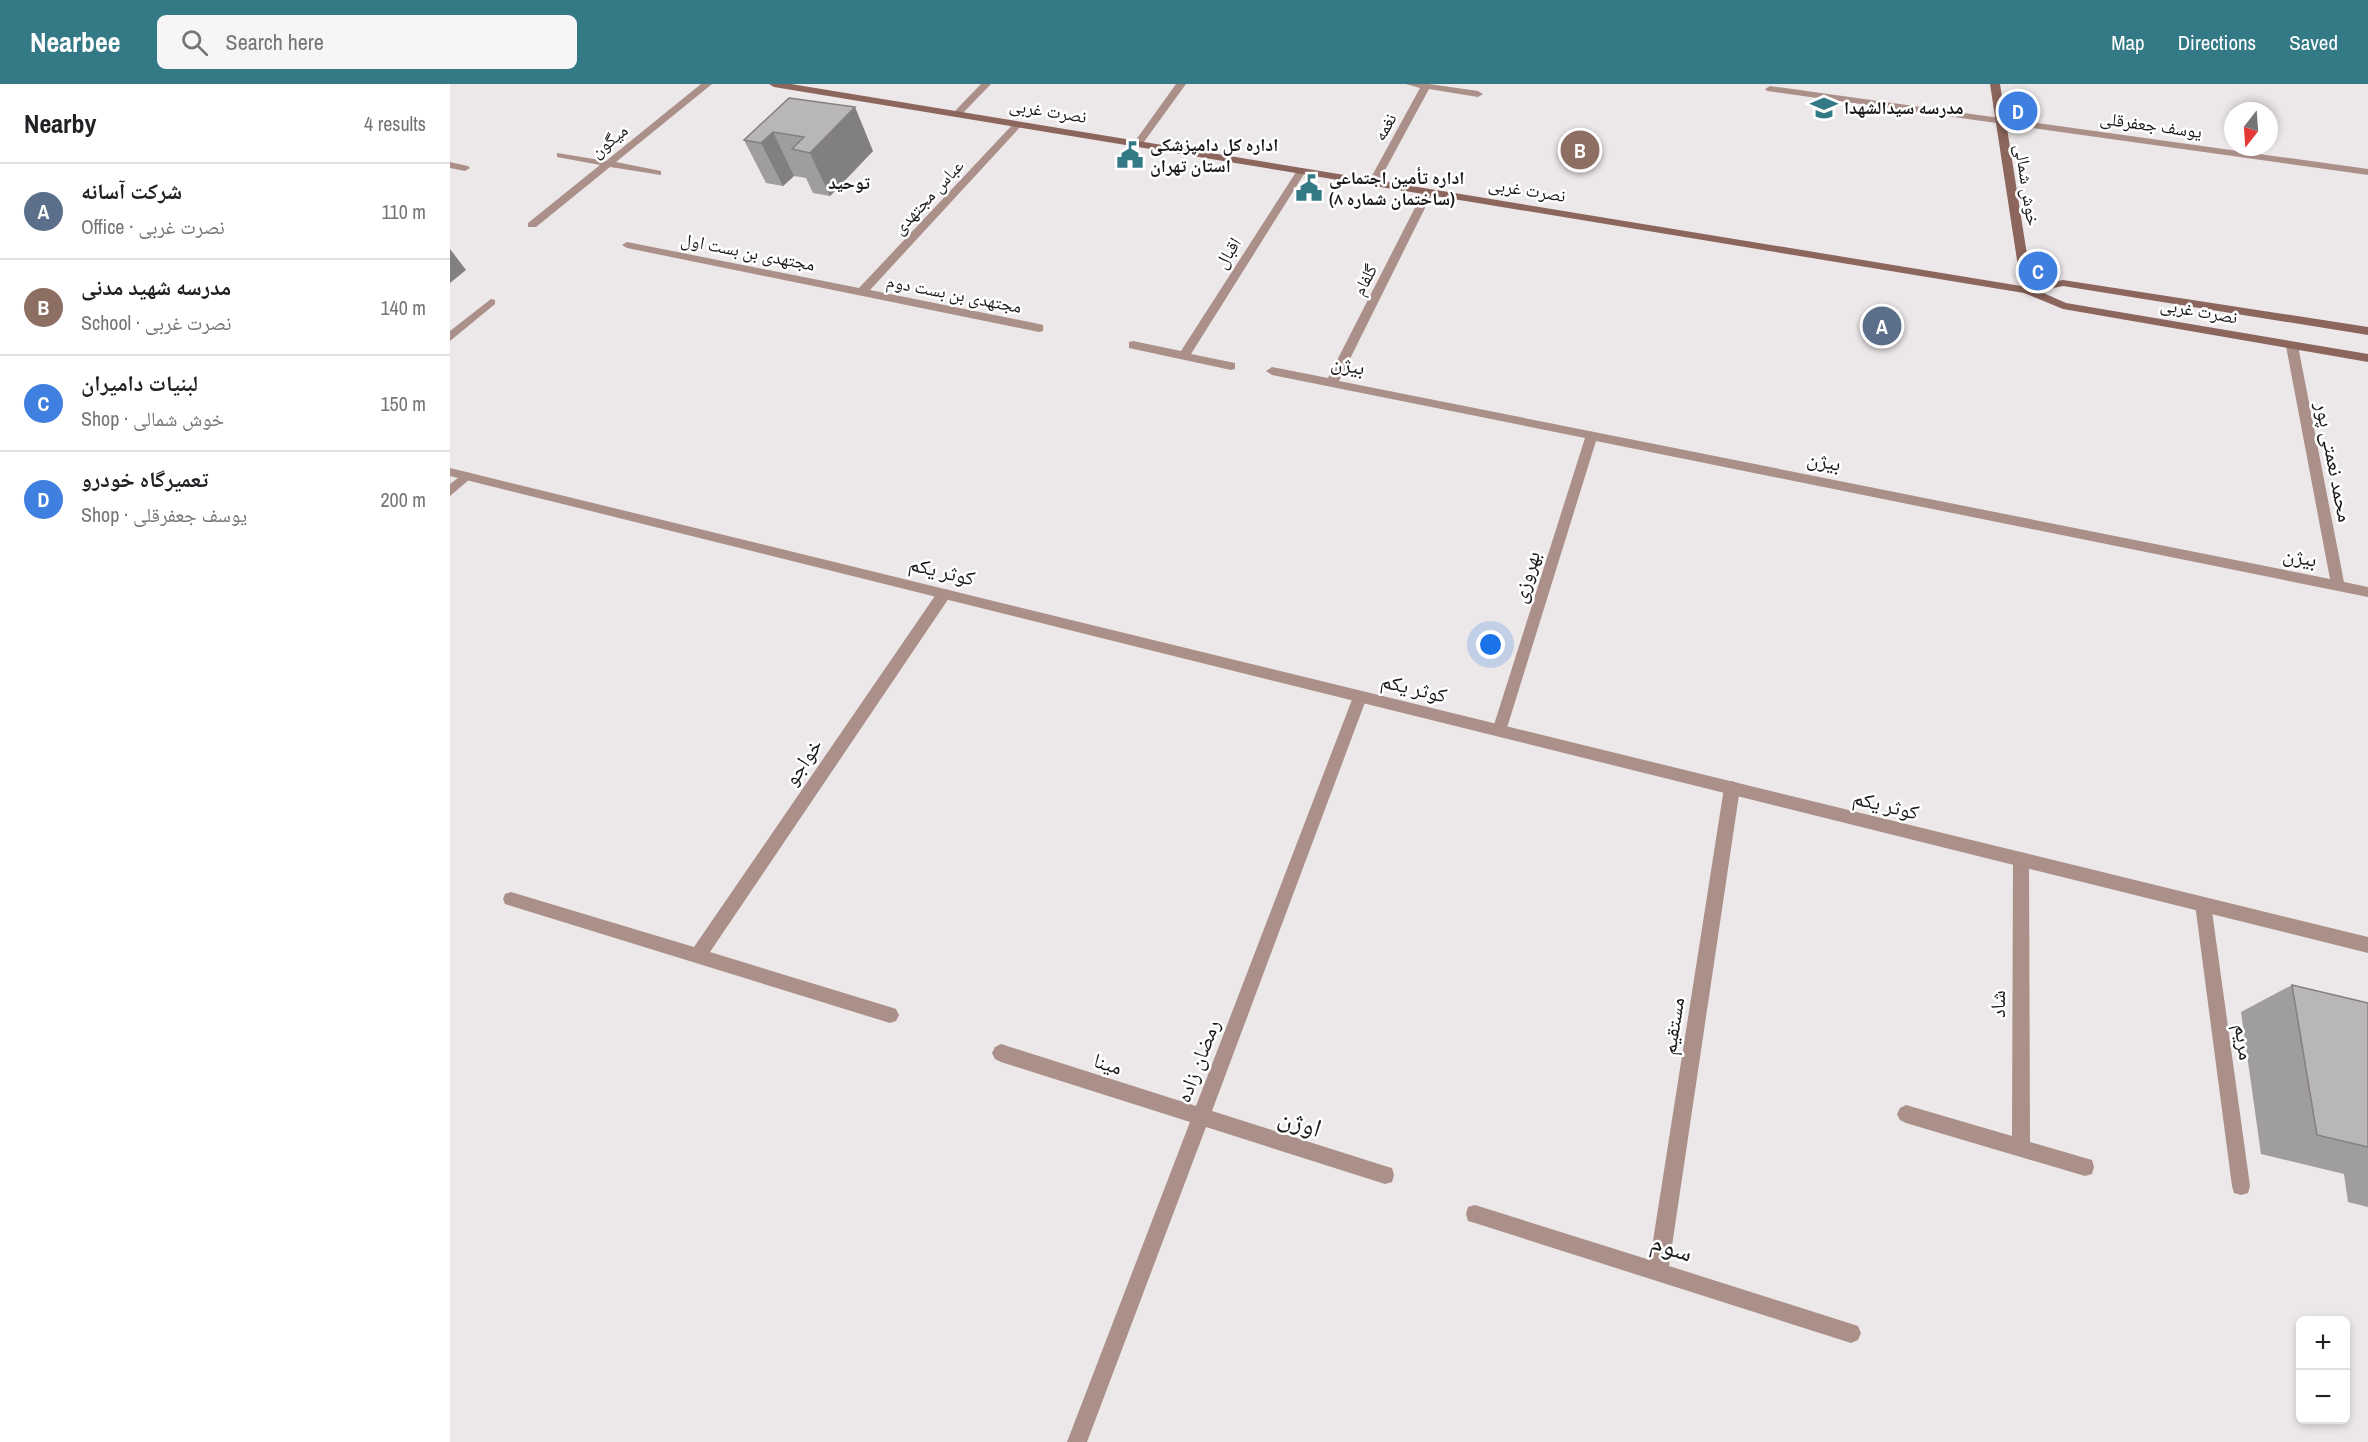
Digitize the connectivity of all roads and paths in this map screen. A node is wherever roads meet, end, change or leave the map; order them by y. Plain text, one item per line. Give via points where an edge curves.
1 (707, 84) edge
2 (780, 84) edge
3 (986, 84) edge
4 (1181, 84) edge
5 (1411, 84) edge
6 (1995, 84) edge
7 (1426, 86) junction
8 (1770, 88) dead end
9 (1478, 94) dead end
10 (957, 114) junction
11 (2001, 121) junction
12 (1018, 124) junction
13 (1138, 144) junction
14 (560, 155) dead end
15 (607, 164) junction
16 (450, 165) edge
17 (465, 168) dead end
18 (1301, 171) junction
19 (2368, 172) edge
20 (657, 173) dead end
21 (1373, 183) junction
22 (1428, 192) junction
23 (532, 225) dead end
24 (627, 245) dead end
25 (2027, 290) junction
26 (862, 292) junction
27 (491, 302) dead end
28 (1039, 328) dead end
29 (2368, 331) edge
30 (450, 337) edge
31 (1133, 345) dead end
32 (2292, 346) junction
33 (1184, 355) junction
34 (2368, 358) edge
35 (1231, 366) dead end
36 (1272, 371) dead end
37 (1332, 383) junction
38 (1592, 435) junction
39 (450, 472) edge
40 (466, 476) junction
41 (450, 491) edge
42 (2338, 586) junction
43 (2368, 592) edge
44 (944, 594) junction
45 (1360, 697) junction
46 (1499, 730) junction
47 (1732, 788) junction
48 (2020, 859) junction
49 (511, 899) dead end
50 (2203, 904) junction
51 (2368, 945) edge
52 (698, 956) junction
53 (890, 1015) dead end
54 (1001, 1053) dead end
55 (1906, 1114) dead end
56 (1201, 1117) junction
57 (2021, 1148) junction
58 (2085, 1167) dead end
59 (1385, 1175) dead end
60 (2241, 1186) dead end
61 (1475, 1214) dead end
62 (1658, 1271) junction
63 (1851, 1333) dead end
64 (1077, 1442) edge

1 - 15 street, میگون
2 - 10 main road, نصرت غربی
3 - 10 street
4 - 13 street
5 - 7 street
6 - 11 main road, خوش شمالی
7 - 9 street
7 - 21 street, نغمه
8 - 11 street, یوسف جعفرقلی
10 - 12 main road, نصرت غربی
11 - 19 street, یوسف جعفرقلی
11 - 25 main road, خوش شمالی
12 - 13 main road, نصرت غربی
12 - 26 street, عباس مجتهدی
13 - 18 main road, نصرت غربی
14 - 15 street
15 - 20 street
15 - 23 street, میگون
16 - 17 street
18 - 21 main road, نصرت غربی
18 - 33 street, اقبال
21 - 22 main road, نصرت غربی
22 - 25 main road, نصرت غربی
22 - 37 street, گلفام
24 - 26 street, مجتهدی بن بست اول
25 - 29 main road, نصرت غربی via 2063,283
25 - 32 main road, نصرت غربی via 2063,306
26 - 28 street, مجتهدی بن بست دوم
27 - 30 street
31 - 33 street
32 - 34 main road, نصرت غربی
32 - 42 street, محمد نعمتی پور
33 - 35 street
36 - 37 street, بیژن
37 - 38 street, بیژن
38 - 42 street, بیژن
38 - 46 street, بهروزی
39 - 40 street, کوثر یکم
40 - 41 street
40 - 44 street, کوثر یکم
42 - 43 street, بیژن
44 - 45 street, کوثر یکم
44 - 52 street, خواجو
45 - 46 street, کوثر یکم
45 - 56 street, رمضان زاده
46 - 47 street, کوثر یکم
47 - 48 street, کوثر یکم
47 - 62 street, مستقیم
48 - 50 street, کوثر یکم
48 - 57 street, شاد
49 - 52 street
50 - 51 street, کوثر یکم
50 - 60 street, مریم
52 - 53 street
54 - 56 street, مینا
55 - 57 street
56 - 59 street, اوژن
56 - 64 street, رمضان زاده
57 - 58 street
61 - 62 street, سوم
62 - 63 street, سوم

